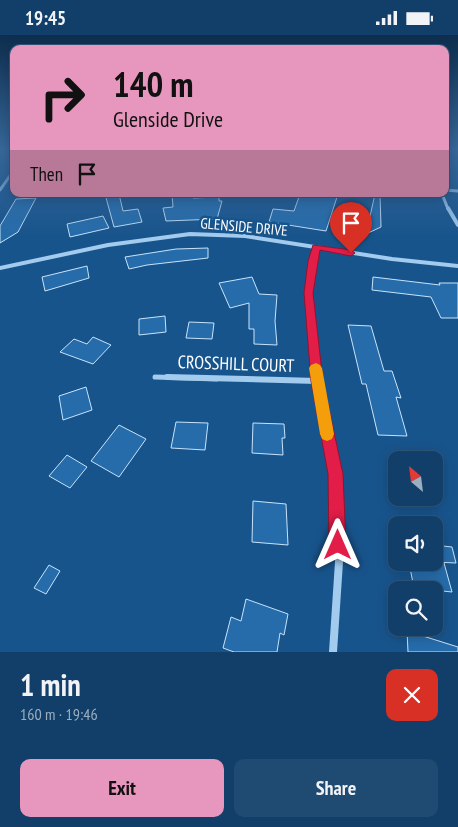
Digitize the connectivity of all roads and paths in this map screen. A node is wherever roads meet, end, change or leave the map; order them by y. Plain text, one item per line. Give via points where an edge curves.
1 (8, 179) edge
2 (0, 190) edge
3 (444, 197) edge
4 (458, 225) edge
5 (316, 247) junction
6 (458, 266) edge
7 (0, 268) edge
8 (155, 377) dead end
9 (317, 381) junction
10 (333, 652) edge

1 - 2 street
3 - 4 street
5 - 6 street, GLENSIDE DRIVE via 386,259
5 - 7 street, GLENSIDE DRIVE via 218,233 177,235
5 - 9 street via 308,293
8 - 9 street, CROSSHILL COURT
9 - 10 street via 335,474 338,530

